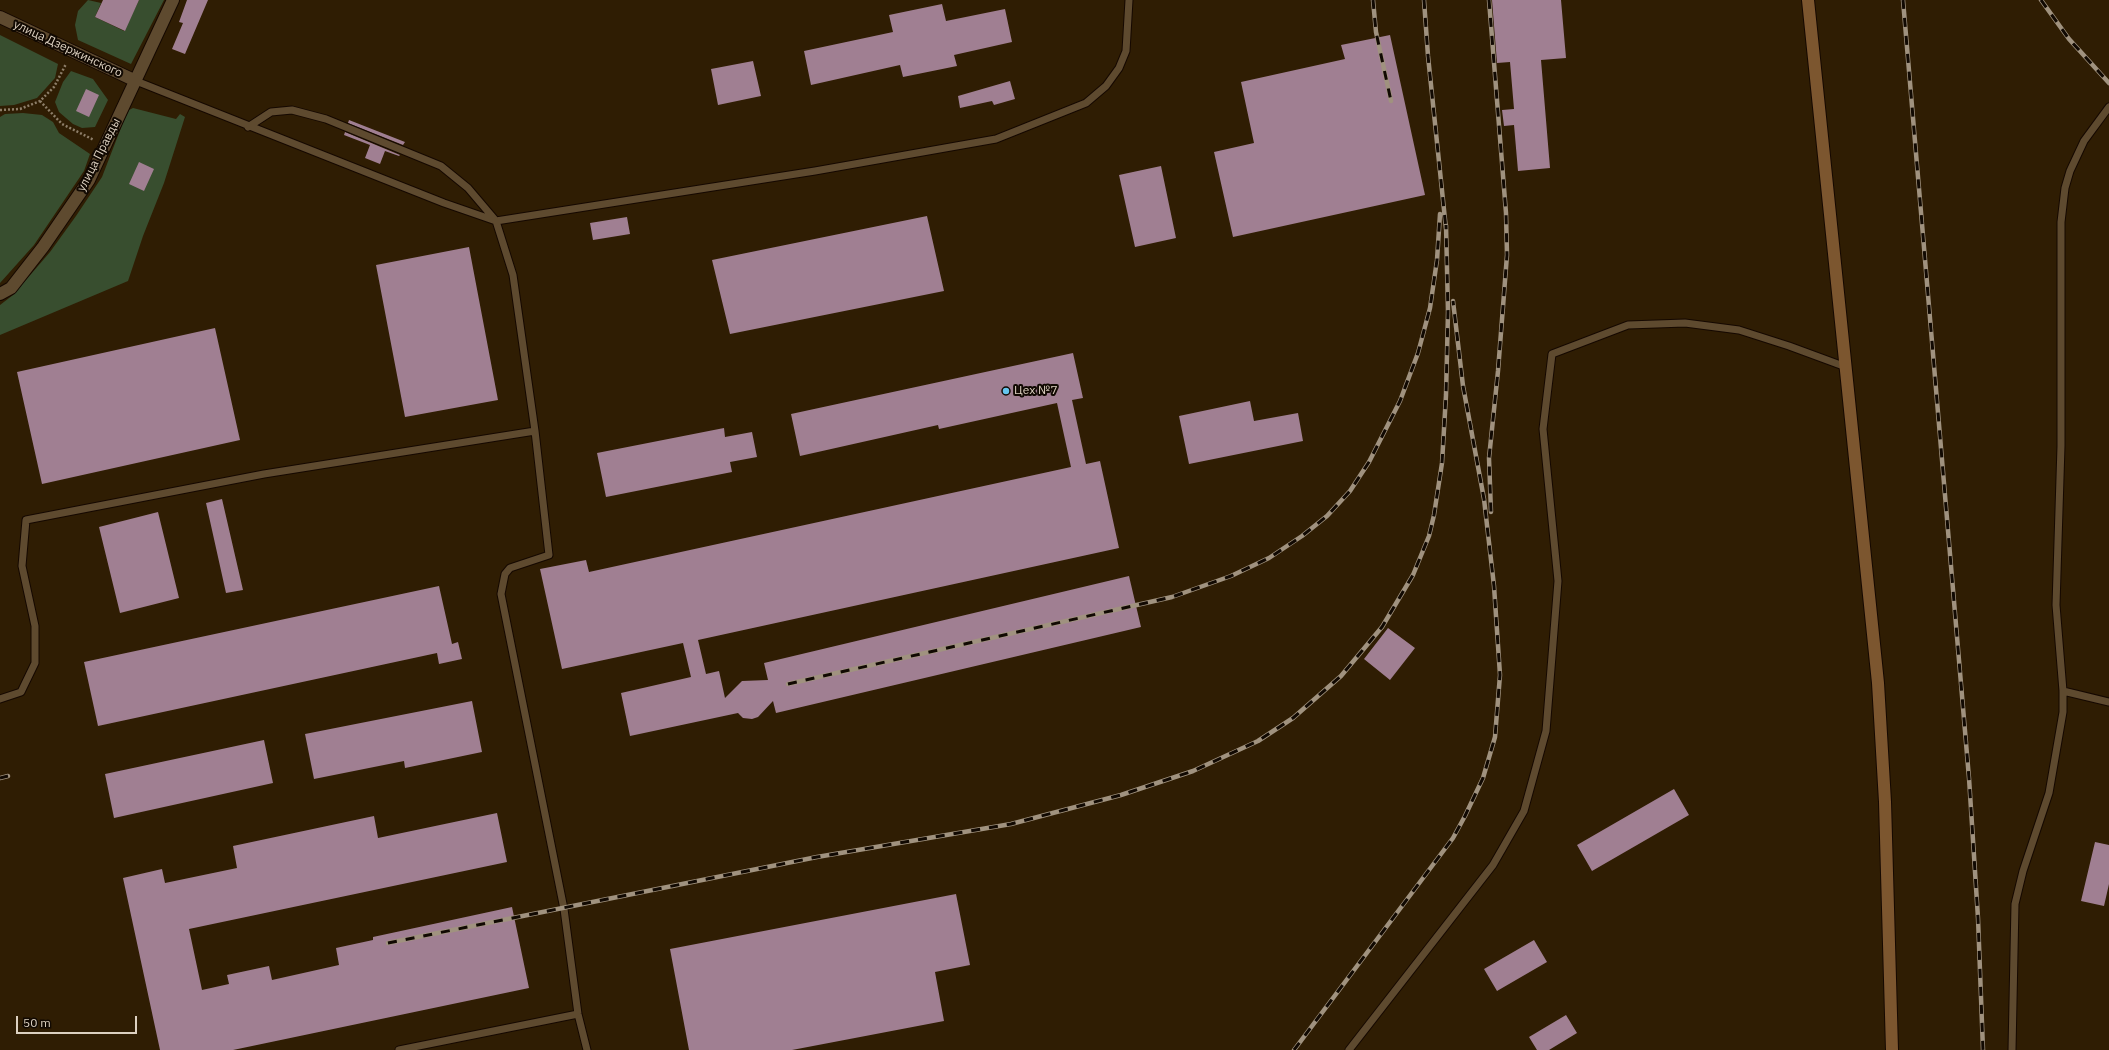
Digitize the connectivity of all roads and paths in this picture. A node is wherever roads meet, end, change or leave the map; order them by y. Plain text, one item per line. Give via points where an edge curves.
1 (173, 0) edge
2 (1129, 0) edge
3 (1808, 0) edge
4 (0, 17) edge
5 (72, 51) junction
6 (136, 81) junction
7 (40, 101) junction
8 (2109, 107) edge
9 (0, 110) edge
10 (248, 127) junction
11 (105, 146) junction
12 (496, 221) junction
13 (0, 294) edge
14 (1846, 367) junction
15 (535, 431) junction
16 (2063, 691) junction
17 (0, 699) edge
18 (2109, 702) edge
19 (578, 1014) junction
20 (399, 1050) edge
21 (587, 1050) edge
22 (1349, 1050) edge
23 (1892, 1050) edge
24 (2012, 1050) edge

1 - 6 street, улица Правды
2 - 12 lane via 1126,51 1119,68 1106,86 1086,103 996,139 815,171
3 - 14 main road
4 - 5 street, улица Дзержинского
5 - 6 street, улица Дзержинского
5 - 7 path via 59,79
6 - 10 lane
6 - 11 street, улица Правды
7 - 9 path via 20,109
7 - 11 path via 62,124
8 - 16 lane via 2084,141 2070,171 2061,222 2061,446 2056,605
10 - 12 lane
10 - 12 lane via 271,112 278,111 292,110 326,119 441,166 468,188
11 - 13 street, улица Правды via 89,180 43,247 11,288
12 - 15 lane via 513,275
14 - 22 lane via 1739,330 1685,322 1628,325 1552,354 1544,429 1558,581 1546,730 1524,811 1493,865
14 - 23 main road via 1878,683 1886,810
15 - 17 lane via 264,474 26,520 22,566 35,626 35,663 21,692
15 - 19 lane via 549,555 510,568 505,574 501,594 564,909
16 - 18 lane
16 - 24 lane via 2063,712 2055,769 2020,882 2016,904
19 - 20 lane
19 - 21 lane

